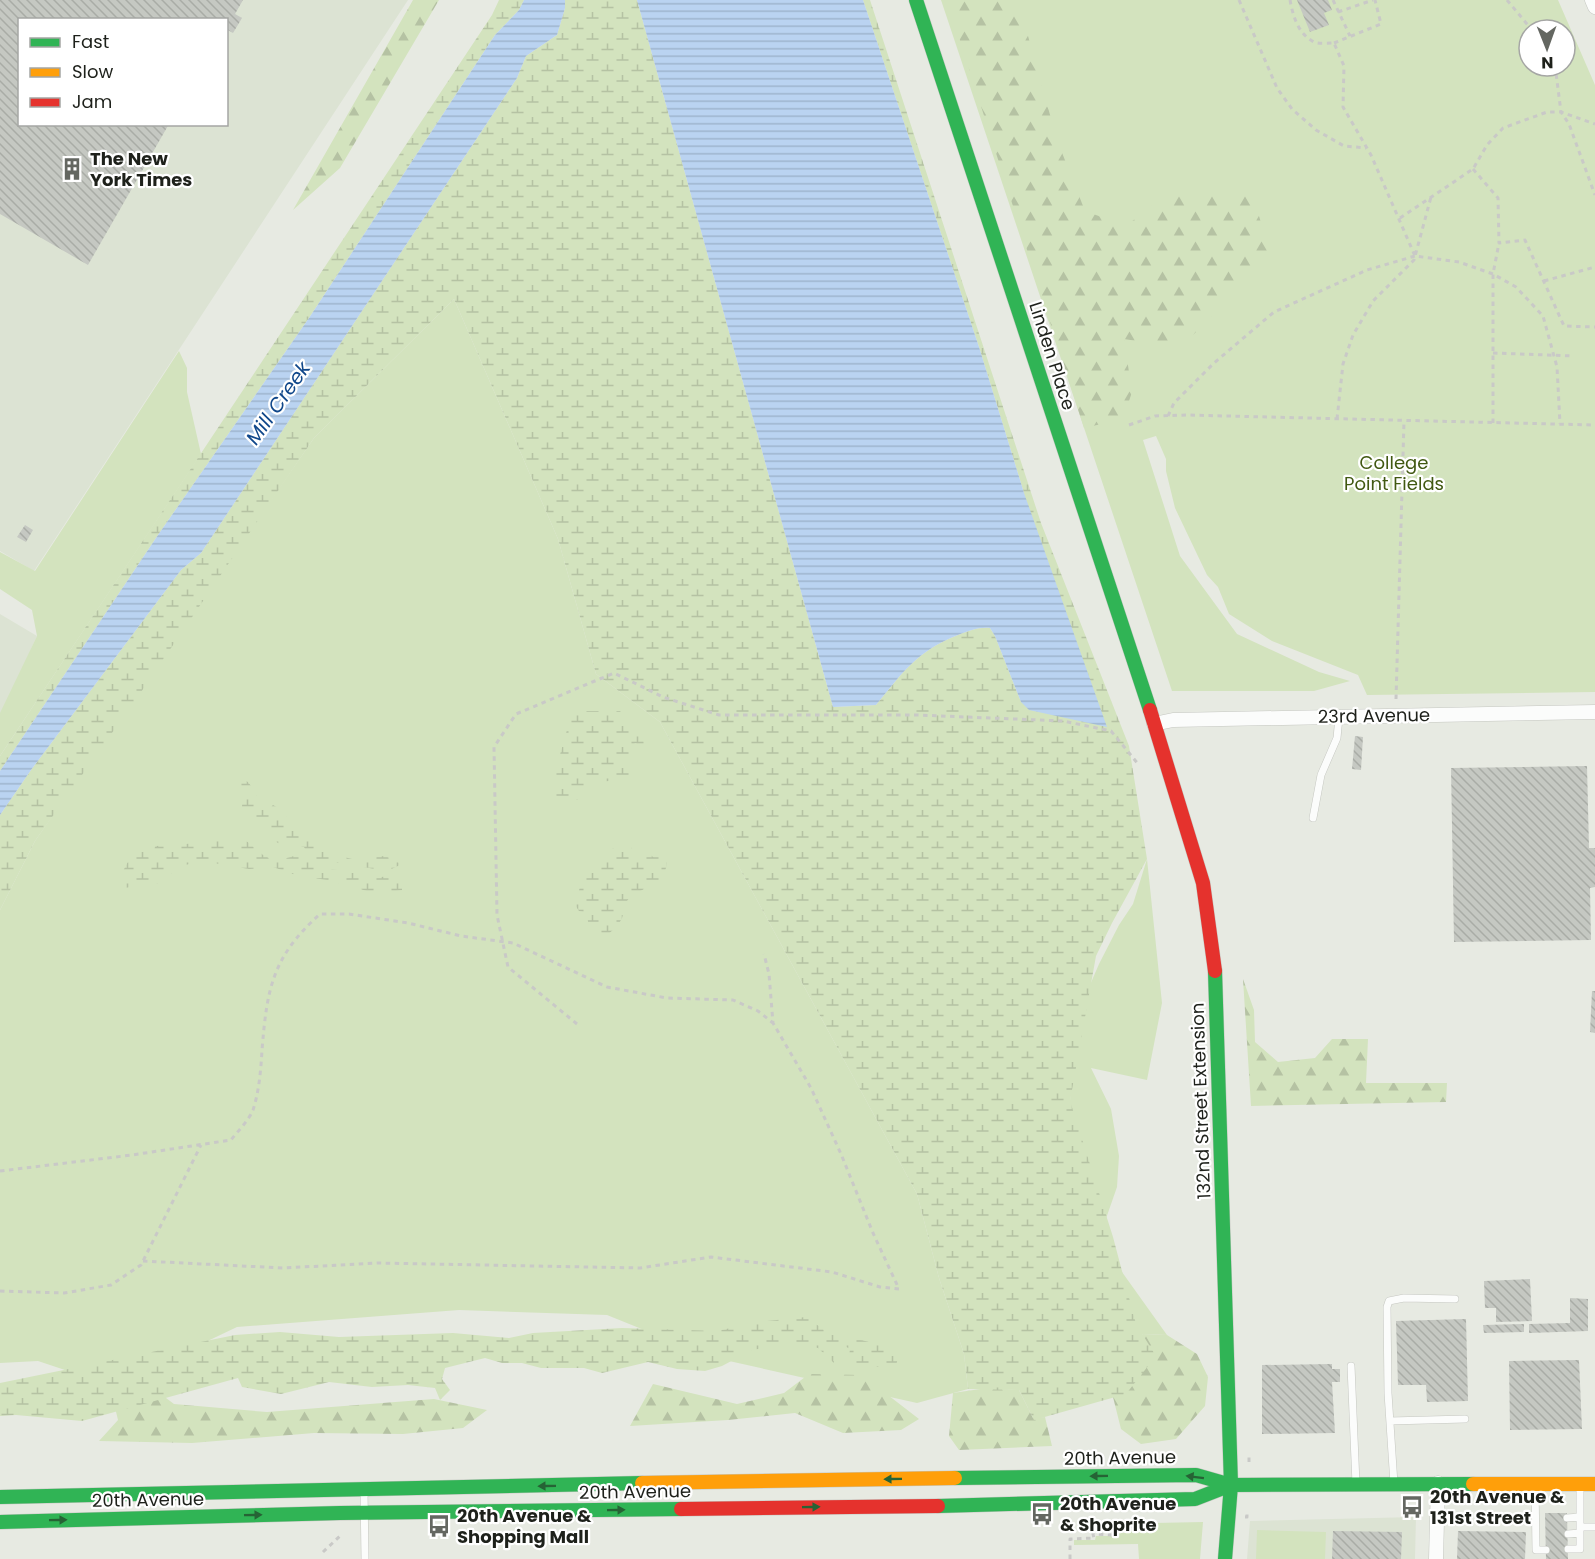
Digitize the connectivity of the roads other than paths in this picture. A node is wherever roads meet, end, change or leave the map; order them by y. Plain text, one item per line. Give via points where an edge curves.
1 (915, 0) edge
2 (1592, 0) edge
3 (1595, 8) edge
4 (1595, 712) edge
5 (1339, 717) junction
6 (1154, 724) junction
7 (1313, 818) dead end
8 (1455, 1299) dead end
9 (1351, 1366) dead end
10 (1465, 1419) dead end
11 (1390, 1421) junction
12 (1356, 1484) junction
13 (1394, 1484) junction
14 (1438, 1484) junction
15 (1535, 1484) junction
16 (1580, 1484) junction
17 (1595, 1484) edge
18 (1231, 1485) junction
19 (364, 1490) junction
20 (0, 1497) edge
21 (364, 1513) junction
22 (1580, 1517) junction
23 (1567, 1518) dead end
24 (1536, 1519) junction
25 (1545, 1519) dead end
26 (0, 1522) edge
27 (1595, 1527) edge
28 (1580, 1530) junction
29 (1545, 1534) dead end
30 (1568, 1534) dead end
31 (1536, 1535) junction
32 (1546, 1550) dead end
33 (1568, 1550) dead end
34 (364, 1559) edge
35 (1225, 1559) edge
36 (1436, 1559) edge

1 - 6 street, Linden Place
2 - 3 street
4 - 5 street, 23rd Avenue
5 - 6 street, 23rd Avenue via 1173,720
5 - 7 lane via 1337,738 1321,775
6 - 18 street, 132nd Street Extension via 1203,883 1215,960
8 - 11 lane via 1389,1301 1386,1326
9 - 12 lane
10 - 11 lane
11 - 13 lane
12 - 13 street, 20th Avenue
12 - 18 street, 20th Avenue
13 - 14 street, 20th Avenue
14 - 15 street, 20th Avenue
14 - 36 street
15 - 16 street, 20th Avenue
15 - 24 lane
16 - 17 street, 20th Avenue
16 - 22 lane
18 -> 19 street, 20th Avenue via 1196,1475
21 -> 18 street, 20th Avenue via 1195,1499
18 - 35 street, 132nd Street Extension
19 - 20 street, 20th Avenue
19 - 21 lane
26 -> 21 street, 20th Avenue
21 - 34 lane
22 - 23 lane
22 - 28 lane
24 - 25 lane
24 - 31 lane
27 - 28 lane
28 - 30 lane
28 - 33 lane via 1580,1549
29 - 31 lane
31 - 32 lane via 1536,1550

